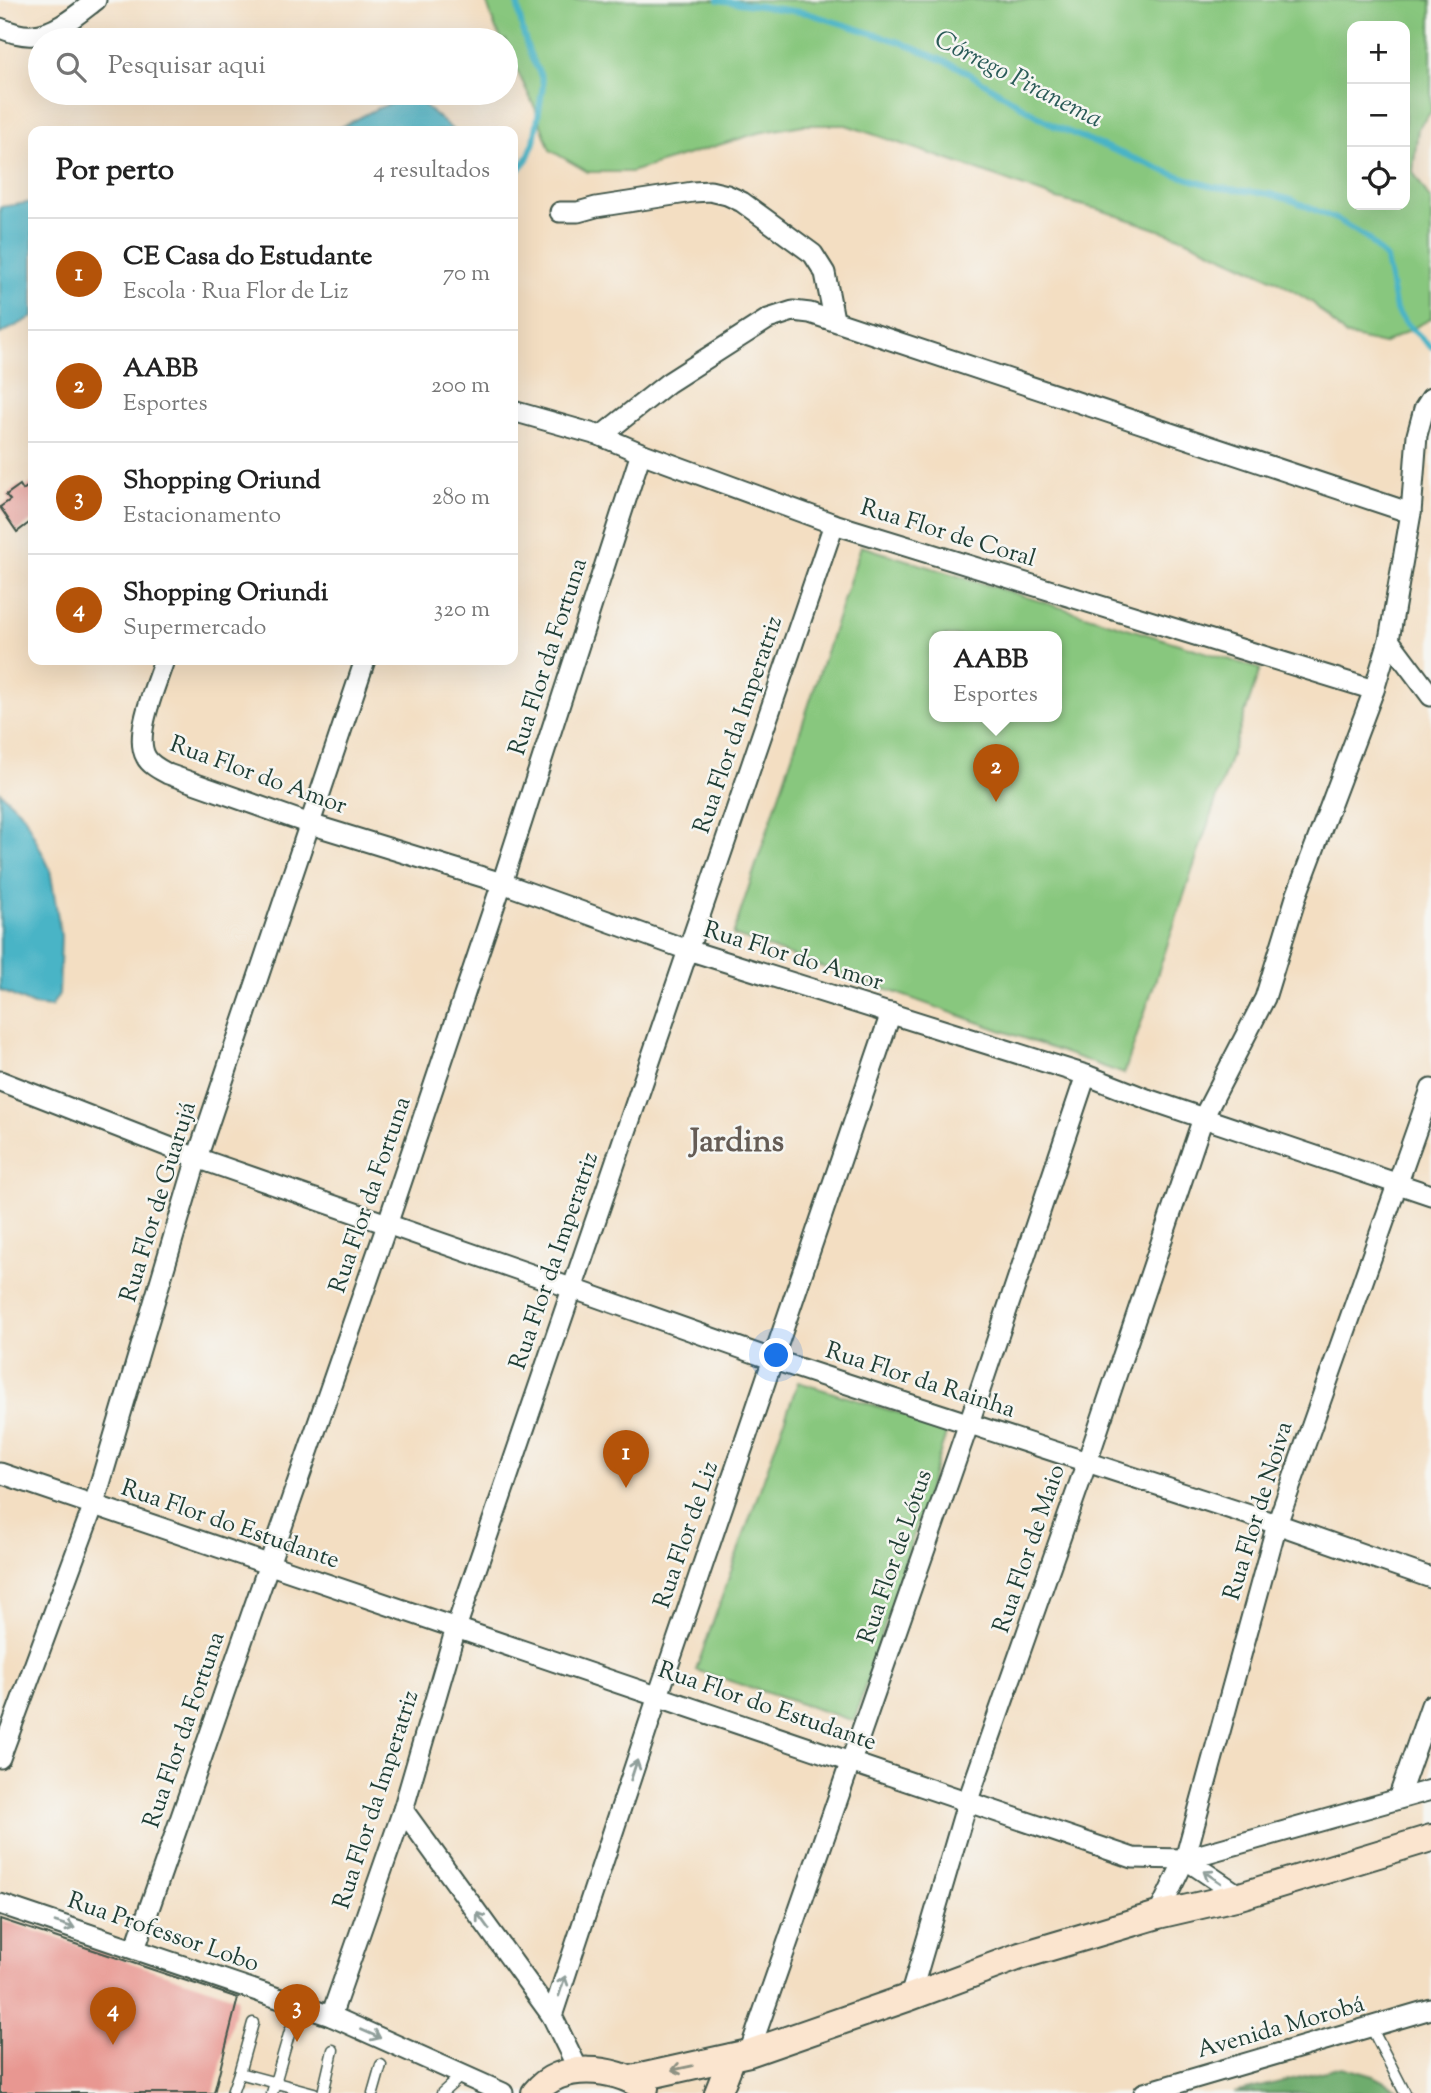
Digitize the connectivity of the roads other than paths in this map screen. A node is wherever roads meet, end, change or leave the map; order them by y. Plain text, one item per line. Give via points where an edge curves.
1 (96, 0) edge
2 (0, 28) edge
3 (54, 28) edge
4 (28, 35) edge
5 (559, 212) dead end
6 (834, 319) junction
7 (1431, 398) edge
8 (518, 412) edge
9 (601, 436) junction
10 (641, 453) junction
11 (1410, 513) junction
12 (834, 524) junction
13 (1389, 640) junction
14 (162, 665) edge
15 (363, 665) edge
16 (1374, 690) junction
17 (1431, 696) edge
18 (310, 824) junction
19 (502, 883) junction
20 (688, 950) junction
21 (891, 1013) junction
22 (1086, 1075) junction
23 (0, 1081) edge
24 (1431, 1089) edge
25 (1203, 1118) junction
26 (197, 1158) junction
27 (1397, 1182) junction
28 (1431, 1195) edge
29 (387, 1225) junction
30 (571, 1287) junction
31 (774, 1360) junction
32 (969, 1423) junction
33 (1087, 1462) junction
34 (0, 1473) edge
35 (94, 1504) junction
36 (1277, 1524) junction
37 (268, 1564) junction
38 (1431, 1578) edge
39 (456, 1628) junction
40 (658, 1696) junction
41 (1431, 1704) edge
42 (0, 1758) edge
43 (851, 1762) junction
44 (1431, 1790) edge
45 (1398, 1799) junction
46 (968, 1800) junction
47 (403, 1810) junction
48 (1431, 1838) edge
49 (1185, 1859) junction
50 (1240, 1896) junction
51 (0, 1904) edge
52 (1158, 1914) junction
53 (135, 1949) junction
54 (910, 1997) junction
55 (1431, 2009) edge
56 (331, 2016) junction
57 (552, 2016) junction
58 (253, 2023) dead end
59 (1371, 2026) junction
60 (290, 2031) dead end
61 (333, 2049) dead end
62 (741, 2055) junction
63 (381, 2065) dead end
64 (579, 2071) junction
65 (239, 2073) junction
66 (462, 2075) junction
67 (642, 2086) edge
68 (273, 2088) edge
69 (232, 2093) edge
70 (314, 2093) edge
71 (323, 2093) edge
72 (373, 2093) edge
73 (442, 2093) edge
74 (503, 2093) edge
75 (535, 2093) edge
76 (718, 2093) edge
77 (1144, 2093) edge
78 (1405, 2093) edge

1 - 3 street
2 - 4 street
5 - 6 street via 693,192 727,195 813,254 825,273
6 - 9 street via 793,311 768,318 668,383
6 - 11 street
7 - 11 street, Rua Flor de Maio via 1417,435
8 - 9 street, Rua Flor de Coral
9 - 10 street, Rua Flor de Coral
10 - 12 street, Rua Flor de Coral
10 - 19 street, Rua Flor da Fortuna
11 - 13 street, Rua Flor de Maio
12 - 16 street, Rua Flor de Coral
12 - 20 street, Rua Flor da Imperatriz
13 - 16 street, Rua Flor de Maio
13 - 17 street
14 - 18 street, Rua Flor do Amor via 144,724 146,757 168,774
15 - 18 street, Rua Flor de Guarujá
16 - 25 street, Rua Flor de Maio via 1297,894 1265,998
18 - 19 street, Rua Flor do Amor
18 - 26 street, Rua Flor de Guarujá
19 - 20 street, Rua Flor do Amor
19 - 29 street, Rua Flor da Fortuna
20 - 21 street, Rua Flor do Amor
20 - 30 street, Rua Flor da Imperatriz
21 - 22 street, Rua Flor do Amor
21 - 31 street, Rua Flor de Liz
22 - 25 street, Rua Flor do Amor
22 - 32 street, Rua Flor de Lótus
23 - 26 street, Rua Flor da Rainha
24 - 27 street, Rua Flor de Noiva
25 - 27 street, Rua Flor do Amor
25 - 33 street, Rua Flor de Maio
26 - 29 street, Rua Flor da Rainha
26 - 35 street, Rua Flor de Guarujá
27 - 28 street, Rua Flor do Amor
27 - 36 street, Rua Flor de Noiva
29 - 30 street, Rua Flor da Rainha
29 - 37 street, Rua Flor da Fortuna
30 - 31 street, Rua Flor da Rainha
30 - 39 street, Rua Flor da Imperatriz
31 - 32 street, Rua Flor da Rainha
31 - 40 street, Rua Flor de Liz
32 - 33 street, Rua Flor da Rainha
32 - 43 street, Rua Flor de Lótus
33 - 36 street, Rua Flor da Rainha
33 - 46 street, Rua Flor de Maio
34 - 35 street, Rua Flor do Estudante
35 - 37 street, Rua Flor do Estudante
35 - 42 street, Rua Flor de Guarujá
36 - 38 street, Rua Flor da Rainha
36 - 49 street, Rua Flor de Noiva
37 - 39 street, Rua Flor do Estudante
37 - 53 street, Rua Flor da Fortuna
39 - 40 street, Rua Flor do Estudante
39 - 47 street, Rua Flor da Imperatriz
40 - 43 street, Rua Flor do Estudante
57 -> 40 street, Rua Flor de Liz
41 - 45 street
43 - 46 street, Rua Flor do Estudante
43 - 62 street, Rua Flor de Lótus
44 - 45 street, Rua Flor do Estudante
45 - 49 street, Rua Flor do Estudante
46 - 49 street, Rua Flor do Estudante via 1133,1858
46 - 54 street, Rua Flor de Maio
47 - 56 street, Rua Flor da Imperatriz
57 -> 47 street
48 - 50 main road
50 -> 49 street
49 - 52 street, Rua Flor de Noiva
50 - 52 main road
51 -> 53 street, Rua Professor Lobo
52 - 54 main road via 1020,1956
53 - 56 street, Rua Professor Lobo
54 - 62 main road
55 - 59 street, Avenida Morobá
56 -> 66 street, Rua Professor Lobo
57 - 64 street
58 - 65 lane
59 - 77 street, Avenida Morobá
59 - 78 lane
60 - 68 lane
61 - 71 lane
62 -> 67 main road
62 - 76 main road
63 - 72 lane
64 - 67 main road via 601,2071
64 - 75 main road via 558,2075
65 - 68 lane
65 - 69 lane
66 - 73 lane
66 - 74 street, Rua Professor Lobo
68 - 70 lane

